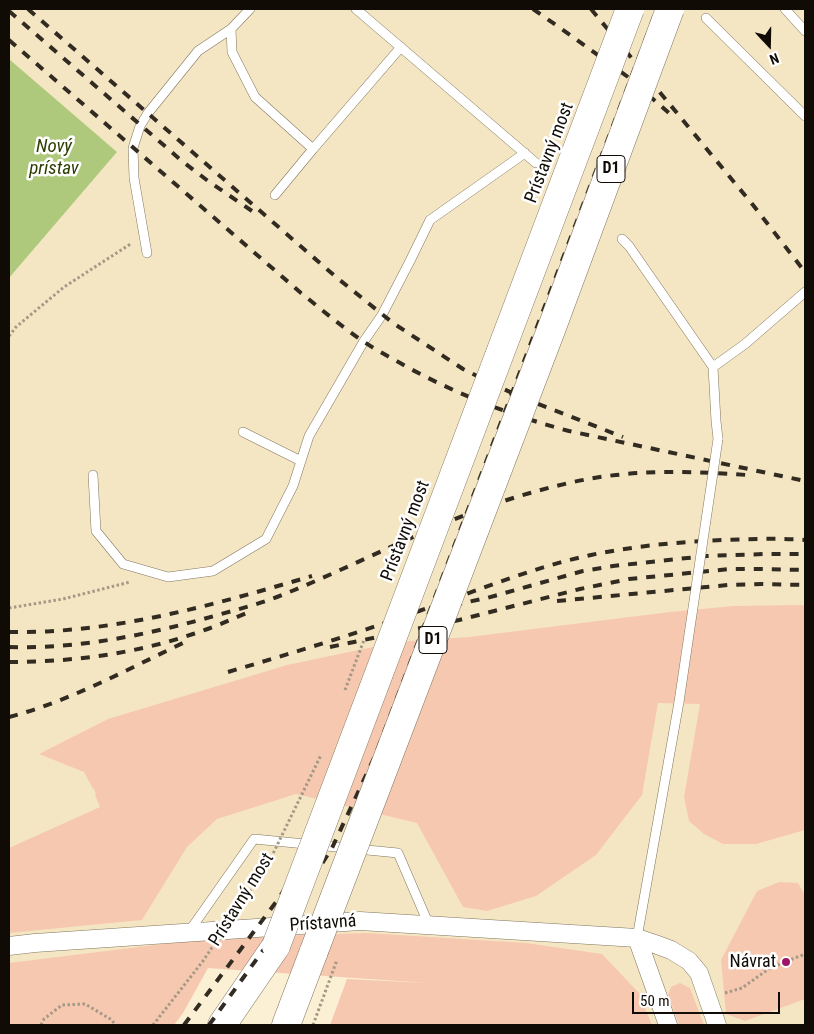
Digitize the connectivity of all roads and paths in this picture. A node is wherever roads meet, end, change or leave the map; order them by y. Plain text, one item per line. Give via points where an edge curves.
1 (250, 9) edge
2 (356, 9) edge
3 (630, 9) edge
4 (670, 9) edge
5 (785, 9) edge
6 (706, 18) dead end
7 (231, 29) junction
8 (805, 30) edge
9 (401, 47) junction
10 (805, 116) edge
11 (313, 149) junction
12 (525, 153) junction
13 (536, 163) dead end
14 (275, 195) dead end
15 (144, 235) junction
16 (622, 239) dead end
17 (147, 253) dead end
18 (805, 292) edge
19 (9, 336) edge
20 (713, 367) junction
21 (243, 432) dead end
22 (300, 461) junction
23 (93, 475) dead end
24 (160, 575) junction
25 (9, 608) edge
26 (365, 639) dead end
27 (344, 694) dead end
28 (324, 748) dead end
29 (429, 925) junction
30 (188, 933) junction
31 (637, 938) junction
32 (9, 946) edge
33 (276, 946) junction
34 (805, 954) edge
35 (720, 994) dead end
36 (40, 1025) edge
37 (115, 1025) edge
38 (153, 1025) edge
39 (222, 1025) edge
40 (245, 1025) edge
41 (286, 1025) edge
42 (668, 1025) edge
43 (717, 1025) edge

1 - 7 lane
2 - 9 lane
3 - 33 highway, Prístavný most / D1, bridge
4 - 41 highway, D1, bridge
5 - 8 lane
6 - 10 lane
7 - 11 lane via 232,52 254,97
7 - 15 lane via 198,51 140,126 132,148
9 - 11 lane
9 - 12 lane
11 - 14 lane
12 - 13 lane
12 - 22 lane via 430,220 382,315 309,436
15 - 17 lane
15 - 19 path via 64,288
16 - 20 lane
18 - 20 lane
20 - 31 lane, bridge via 718,439 679,702
21 - 22 lane
22 - 24 lane via 293,486 266,539 213,571 168,577
23 - 24 lane via 96,531 123,564
24 - 25 path via 63,599
26 - 27 path, bridge
28 - 38 path, Prístavný most, bridge via 268,862 203,961
29 - 30 street, Prístavná via 360,921
29 - 30 lane via 398,854 254,839
29 - 31 street, Prístavná
30 - 32 street, Prístavná
31 - 42 street
31 - 43 street, Prístavná via 671,950 689,961 699,974
33 - 39 highway
33 - 40 highway, D1
34 - 35 path via 770,968 742,988
36 - 37 path via 62,1005 85,1004

